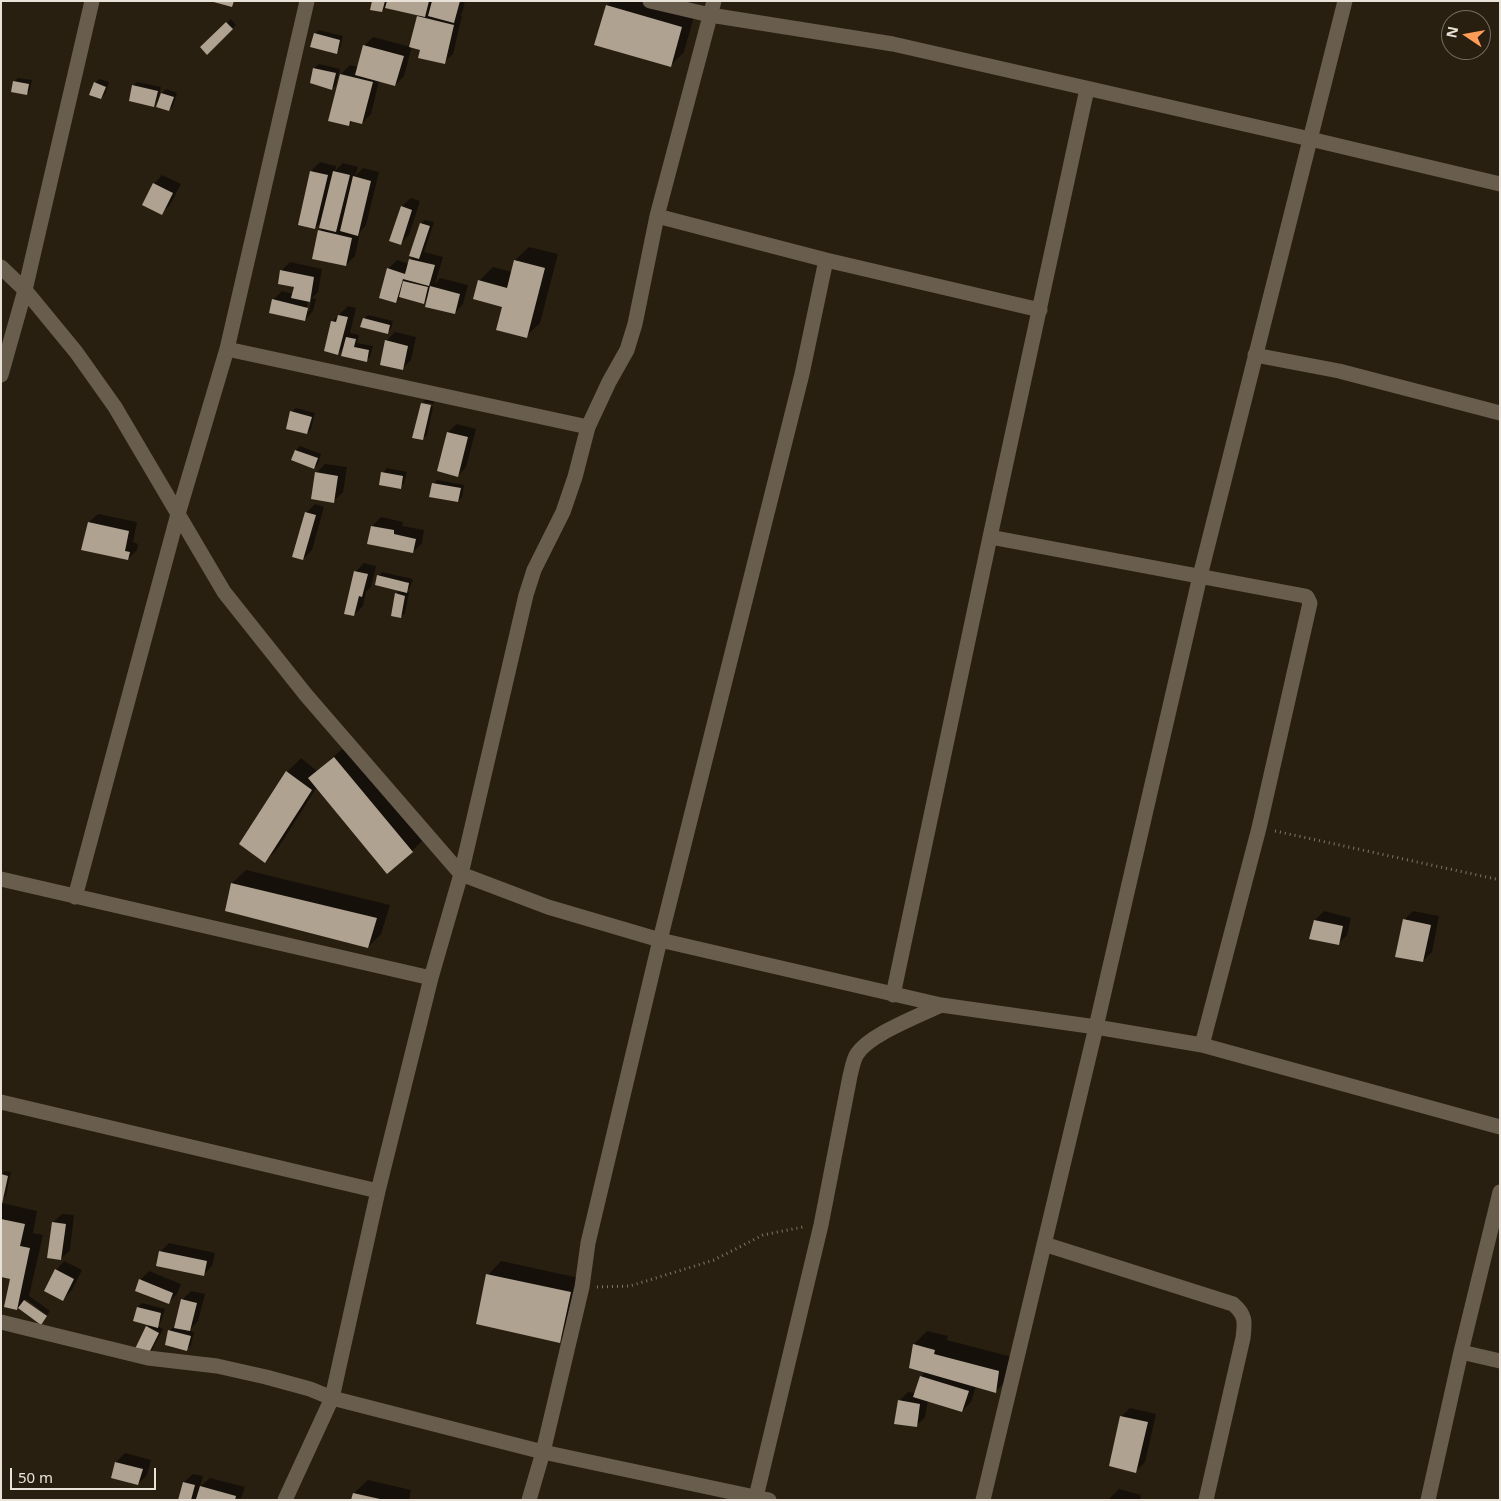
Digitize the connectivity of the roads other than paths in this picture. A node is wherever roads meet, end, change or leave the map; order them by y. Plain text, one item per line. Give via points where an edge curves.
1 (92, 1) edge
2 (307, 1) edge
3 (650, 1) edge
4 (1345, 1) edge
5 (712, 8) edge
6 (1087, 89) junction
7 (1310, 139) junction
8 (1500, 184) edge
9 (656, 216) junction
10 (826, 260) junction
11 (1, 267) edge
12 (25, 290) junction
13 (1040, 310) junction
14 (227, 349) junction
15 (1255, 355) junction
16 (1, 375) edge
17 (1500, 413) edge
18 (588, 427) junction
19 (178, 514) junction
20 (990, 536) junction
21 (1200, 576) junction
22 (461, 874) junction
23 (1, 879) edge
24 (75, 897) junction
25 (660, 940) junction
26 (431, 978) junction
27 (893, 995) junction
28 (941, 1006) junction
29 (1096, 1027) junction
30 (1202, 1045) junction
31 (1, 1102) edge
32 (1500, 1127) edge
33 (378, 1191) junction
34 (1500, 1192) edge
35 (1044, 1244) junction
36 (1, 1322) edge
37 (1461, 1352) junction
38 (1500, 1361) edge
39 (332, 1398) junction
40 (543, 1452) junction
41 (763, 1498) edge
42 (285, 1500) edge
43 (529, 1500) edge
44 (983, 1500) edge
45 (1206, 1500) edge
46 (1428, 1500) edge

1 - 12 street
2 - 14 street
3 - 5 street
4 - 7 street
5 - 6 street via 893,44
5 - 9 street
6 - 7 street
6 - 13 street
7 - 8 street
7 - 15 street
9 - 10 street
9 - 18 street via 630,341
10 - 13 street
10 - 25 street via 802,374
11 - 12 street
12 - 16 street
12 - 19 street via 76,352 115,407
13 - 20 street
14 - 18 street
14 - 19 street
15 - 17 street via 1339,371
15 - 21 street
18 - 22 street via 563,512 534,570 526,595
19 - 22 street via 224,592 306,695
19 - 24 street
20 - 21 street
20 - 27 street
21 - 29 street
21 - 30 street via 1305,596 1310,603 1260,828
22 - 25 street via 548,907
22 - 26 street
23 - 24 street
24 - 26 street
25 - 27 street
25 - 40 street
26 - 33 street
27 - 28 street
28 - 29 street
28 - 41 street via 882,1034 865,1045 856,1056
29 - 30 street
29 - 35 street
30 - 32 street
31 - 33 street
33 - 39 street
34 - 37 street
35 - 44 street
35 - 45 street via 1233,1304 1242,1312 1243,1338
36 - 39 street via 140,1356 217,1366 266,1377
37 - 38 street
37 - 46 street
39 - 40 street
39 - 42 street
40 - 41 street
40 - 43 street

